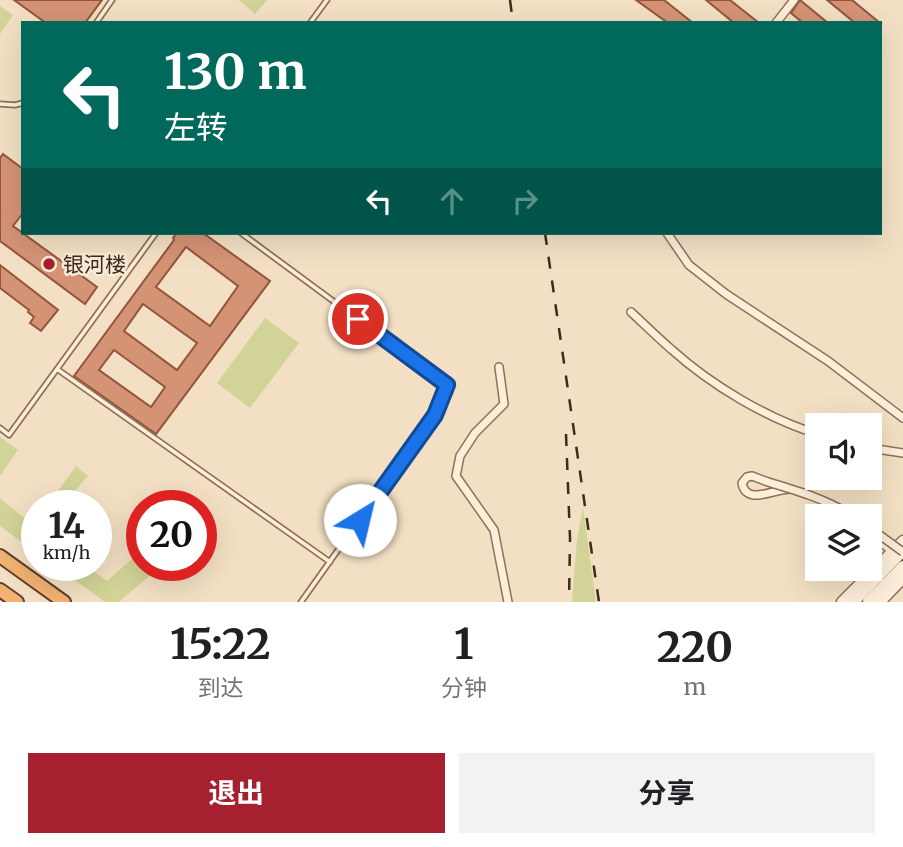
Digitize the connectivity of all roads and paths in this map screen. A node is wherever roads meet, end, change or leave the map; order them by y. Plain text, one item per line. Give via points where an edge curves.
1 (112, 0) edge
2 (327, 0) edge
3 (794, 0) edge
4 (97, 21) edge
5 (311, 21) edge
6 (778, 21) edge
7 (21, 103) edge
8 (0, 104) edge
9 (155, 235) edge
10 (244, 235) edge
11 (668, 235) edge
12 (631, 312) dead end
13 (499, 367) dead end
14 (57, 369) junction
15 (903, 418) edge
16 (0, 428) edge
17 (805, 429) edge
18 (882, 450) edge
19 (903, 453) edge
20 (818, 498) junction
21 (827, 504) edge
22 (832, 504) edge
23 (882, 538) edge
24 (882, 541) edge
25 (903, 541) edge
26 (900, 552) edge
27 (0, 556) edge
28 (330, 562) junction
29 (903, 566) edge
30 (903, 578) edge
31 (0, 590) edge
32 (17, 602) edge
33 (63, 602) edge
34 (301, 602) edge
35 (508, 602) edge
36 (842, 602) edge
37 (854, 602) edge
38 (868, 602) edge
39 (880, 602) edge

1 - 4 lane
2 - 5 lane
3 - 6 street
7 - 8 lane
9 - 14 lane
10 - 28 lane via 447,385 435,415
11 - 15 street via 689,265 726,294 828,361
12 - 17 street via 714,382 760,410
13 - 35 street via 504,404 475,433 460,456 456,476 494,530
14 - 16 lane via 9,435
14 - 28 lane
18 - 19 street
20 - 20 street, bridge via 768,482 752,476 742,483 748,494 757,495 784,489 798,489
20 - 21 street
20 - 22 street, bridge
23 - 26 street, bridge
24 - 26 street
25 - 26 street
26 - 36 street
26 - 37 main road
27 - 33 highway
28 - 34 lane
29 - 38 main road
30 - 39 street
31 - 32 highway

